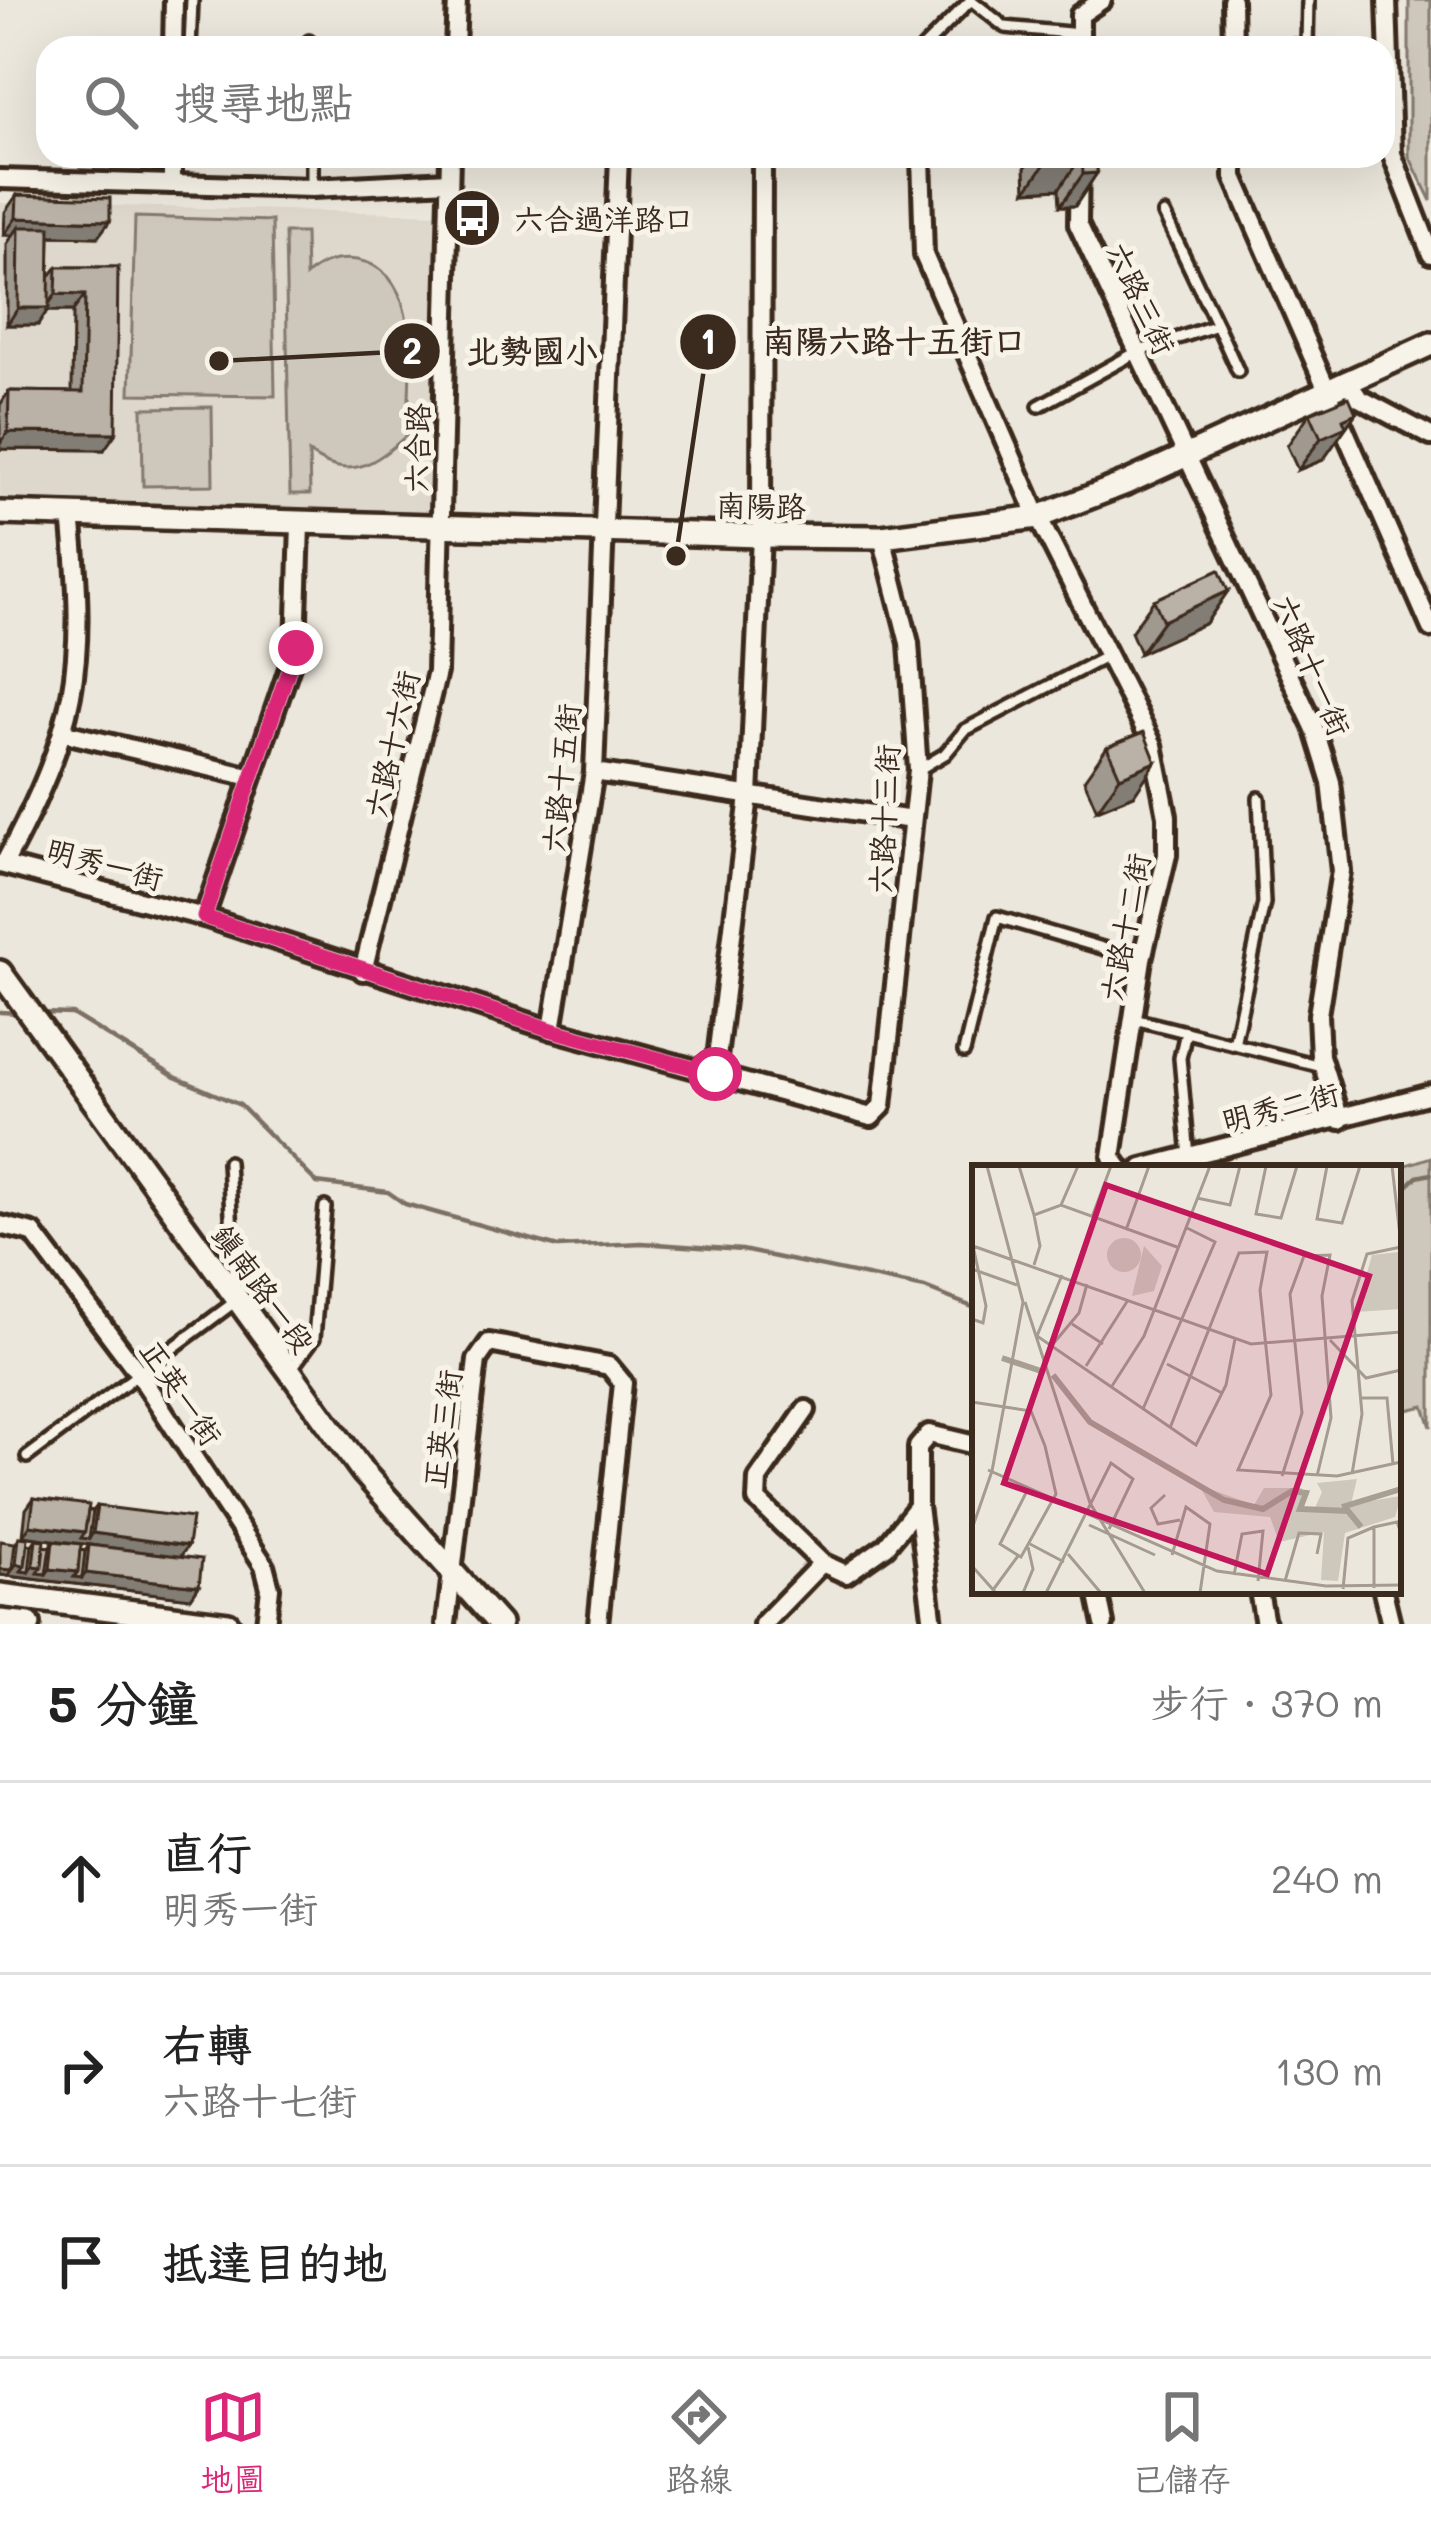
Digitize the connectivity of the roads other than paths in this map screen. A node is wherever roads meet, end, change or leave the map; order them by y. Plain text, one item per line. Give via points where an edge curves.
1 (174, 0) edge
2 (192, 0) edge
3 (457, 0) edge
4 (971, 0) edge
5 (1102, 0) edge
6 (1232, 0) edge
7 (1308, 0) edge
8 (1387, 0) edge
9 (173, 36) edge
10 (190, 36) edge
11 (456, 36) edge
12 (935, 36) edge
13 (1053, 36) edge
14 (1080, 36) edge
15 (1234, 36) edge
16 (1307, 36) edge
17 (1387, 36) edge
18 (1395, 160) edge
19 (172, 168) edge
20 (312, 168) edge
21 (450, 168) edge
22 (618, 168) edge
23 (762, 168) edge
24 (921, 168) edge
25 (1078, 168) edge
26 (1234, 168) edge
27 (0, 179) edge
28 (449, 181) junction
29 (172, 184) junction
30 (312, 188) junction
31 (1164, 214) dead end
32 (1424, 215) edge
33 (1431, 254) edge
34 (1217, 325) junction
35 (1431, 344) edge
36 (1137, 352) junction
37 (1238, 371) dead end
38 (1346, 380) junction
39 (1323, 389) junction
40 (1040, 406) dead end
41 (1431, 436) edge
42 (1188, 455) junction
43 (0, 513) edge
44 (71, 515) junction
45 (1037, 517) junction
46 (300, 524) junction
47 (441, 526) junction
48 (601, 530) junction
49 (761, 536) junction
50 (882, 537) junction
51 (1431, 628) edge
52 (1111, 654) junction
53 (65, 733) junction
54 (918, 770) junction
55 (594, 772) junction
56 (251, 778) junction
57 (749, 796) junction
58 (1258, 798) dead end
59 (912, 820) junction
60 (2, 864) edge
61 (204, 917) junction
62 (1142, 959) junction
63 (363, 970) junction
64 (0, 972) edge
65 (1134, 1019) junction
66 (552, 1030) junction
67 (1186, 1032) junction
68 (1234, 1044) junction
69 (964, 1052) dead end
70 (1323, 1067) junction
71 (715, 1074) junction
72 (1431, 1094) edge
73 (881, 1106) joint
74 (1340, 1120) junction
75 (1190, 1156) junction
76 (227, 1162) dead end
77 (1116, 1163) edge
78 (1154, 1165) edge
79 (325, 1207) dead end
80 (0, 1226) edge
81 (236, 1301) junction
82 (137, 1371) junction
83 (289, 1372) junction
84 (806, 1410) dead end
85 (972, 1443) edge
86 (27, 1457) dead end
87 (918, 1506) junction
88 (822, 1564) junction
89 (450, 1574) junction
90 (1097, 1594) edge
91 (1259, 1594) edge
92 (1384, 1594) edge
93 (0, 1595) edge
94 (127, 1617) edge
95 (0, 1621) edge
96 (29, 1624) edge
97 (228, 1624) edge
98 (266, 1624) edge
99 (446, 1624) edge
100 (499, 1624) edge
101 (598, 1624) edge
102 (763, 1624) edge
103 (933, 1624) edge
104 (1104, 1624) edge
105 (1264, 1624) edge
106 (1391, 1624) edge

1 - 9 street
2 - 10 lane
3 - 11 street
4 - 12 lane
4 - 13 lane via 1005,27
5 - 14 street via 1080,15
6 - 15 street
7 - 16 lane
8 - 17 street
18 - 32 street
19 - 29 street
20 - 30 lane
21 - 28 street, 六合路
22 - 48 street, 六路十五街
23 - 49 street
24 - 45 street, 六路十二街 via 924,255
25 - 36 street, 六路三街 via 1078,224
26 - 39 street
27 - 29 street
28 - 30 street
28 - 47 street, 六合路
29 - 30 street
31 - 34 lane
32 - 33 street
34 - 36 lane
34 - 37 lane
35 - 38 street, 南陽路
36 - 40 lane
36 - 42 street, 六路三街
38 - 39 street, 南陽路
38 - 41 street via 1359,398
39 - 42 street, 南陽路
39 - 51 street
42 - 45 street, 南陽路
42 - 70 street, 六路十一街 via 1314,727 1331,782 1341,871 1318,1015
43 - 44 street, 南陽路
44 - 46 street, 南陽路
44 - 53 street via 79,668
45 - 50 street, 南陽路
45 - 52 street, 六路十二街
46 - 47 street, 南陽路
46 - 56 street via 296,648
47 - 48 street, 南陽路
47 - 63 street, 六路十六街 via 437,672
48 - 49 street, 南陽路
48 - 55 street, 六路十五街
49 - 50 street, 南陽路
49 - 57 street
50 - 54 street, 六路十三街 via 909,643
52 - 54 lane via 965,730
52 - 62 street, 六路十二街 via 1153,745 1167,816 1167,855
53 - 56 street
53 - 60 street
54 - 59 street, 六路十三街
55 - 57 street
55 - 66 street, 六路十五街
56 - 61 street
57 - 59 street
57 - 71 street
58 - 68 lane via 1264,903
59 - 73 street, 六路十三街
60 - 61 street, 明秀一街
61 - 63 street, 明秀一街
62 - 65 street, 六路十二街
62 - 69 lane via 998,917
63 - 66 street, 明秀一街
64 - 81 street, 鎮南路一段
65 - 67 lane
65 - 77 street, 六路十二街
66 - 71 street, 明秀一街
67 - 68 lane
67 - 75 lane via 1180,1058
68 - 70 lane
70 - 74 street, 六路十一街
71 - 73 street, 明秀一街 via 871,1117
72 - 74 street, 明秀二街
74 - 75 street, 明秀二街
75 - 78 street, 明秀二街
76 - 81 lane
79 - 83 lane via 314,1338
80 - 82 street, 正英一街 via 33,1233
81 - 82 lane
81 - 83 street, 鎮南路一段
82 - 86 lane
82 - 98 street, 正英一街 via 264,1564
83 - 89 street, 鎮南路一段
84 - 88 street via 758,1479 757,1500
85 - 87 street via 929,1434 918,1447
87 - 88 street via 860,1568 846,1574
87 - 103 street
88 - 102 street
89 - 99 street, 正英三街
89 - 100 street, 鎮南路一段
89 - 101 street, 正英三街 via 477,1360 489,1343 609,1366 625,1402
90 - 104 street
91 - 105 street
92 - 106 street
93 - 94 street
94 - 97 street
95 - 96 street

